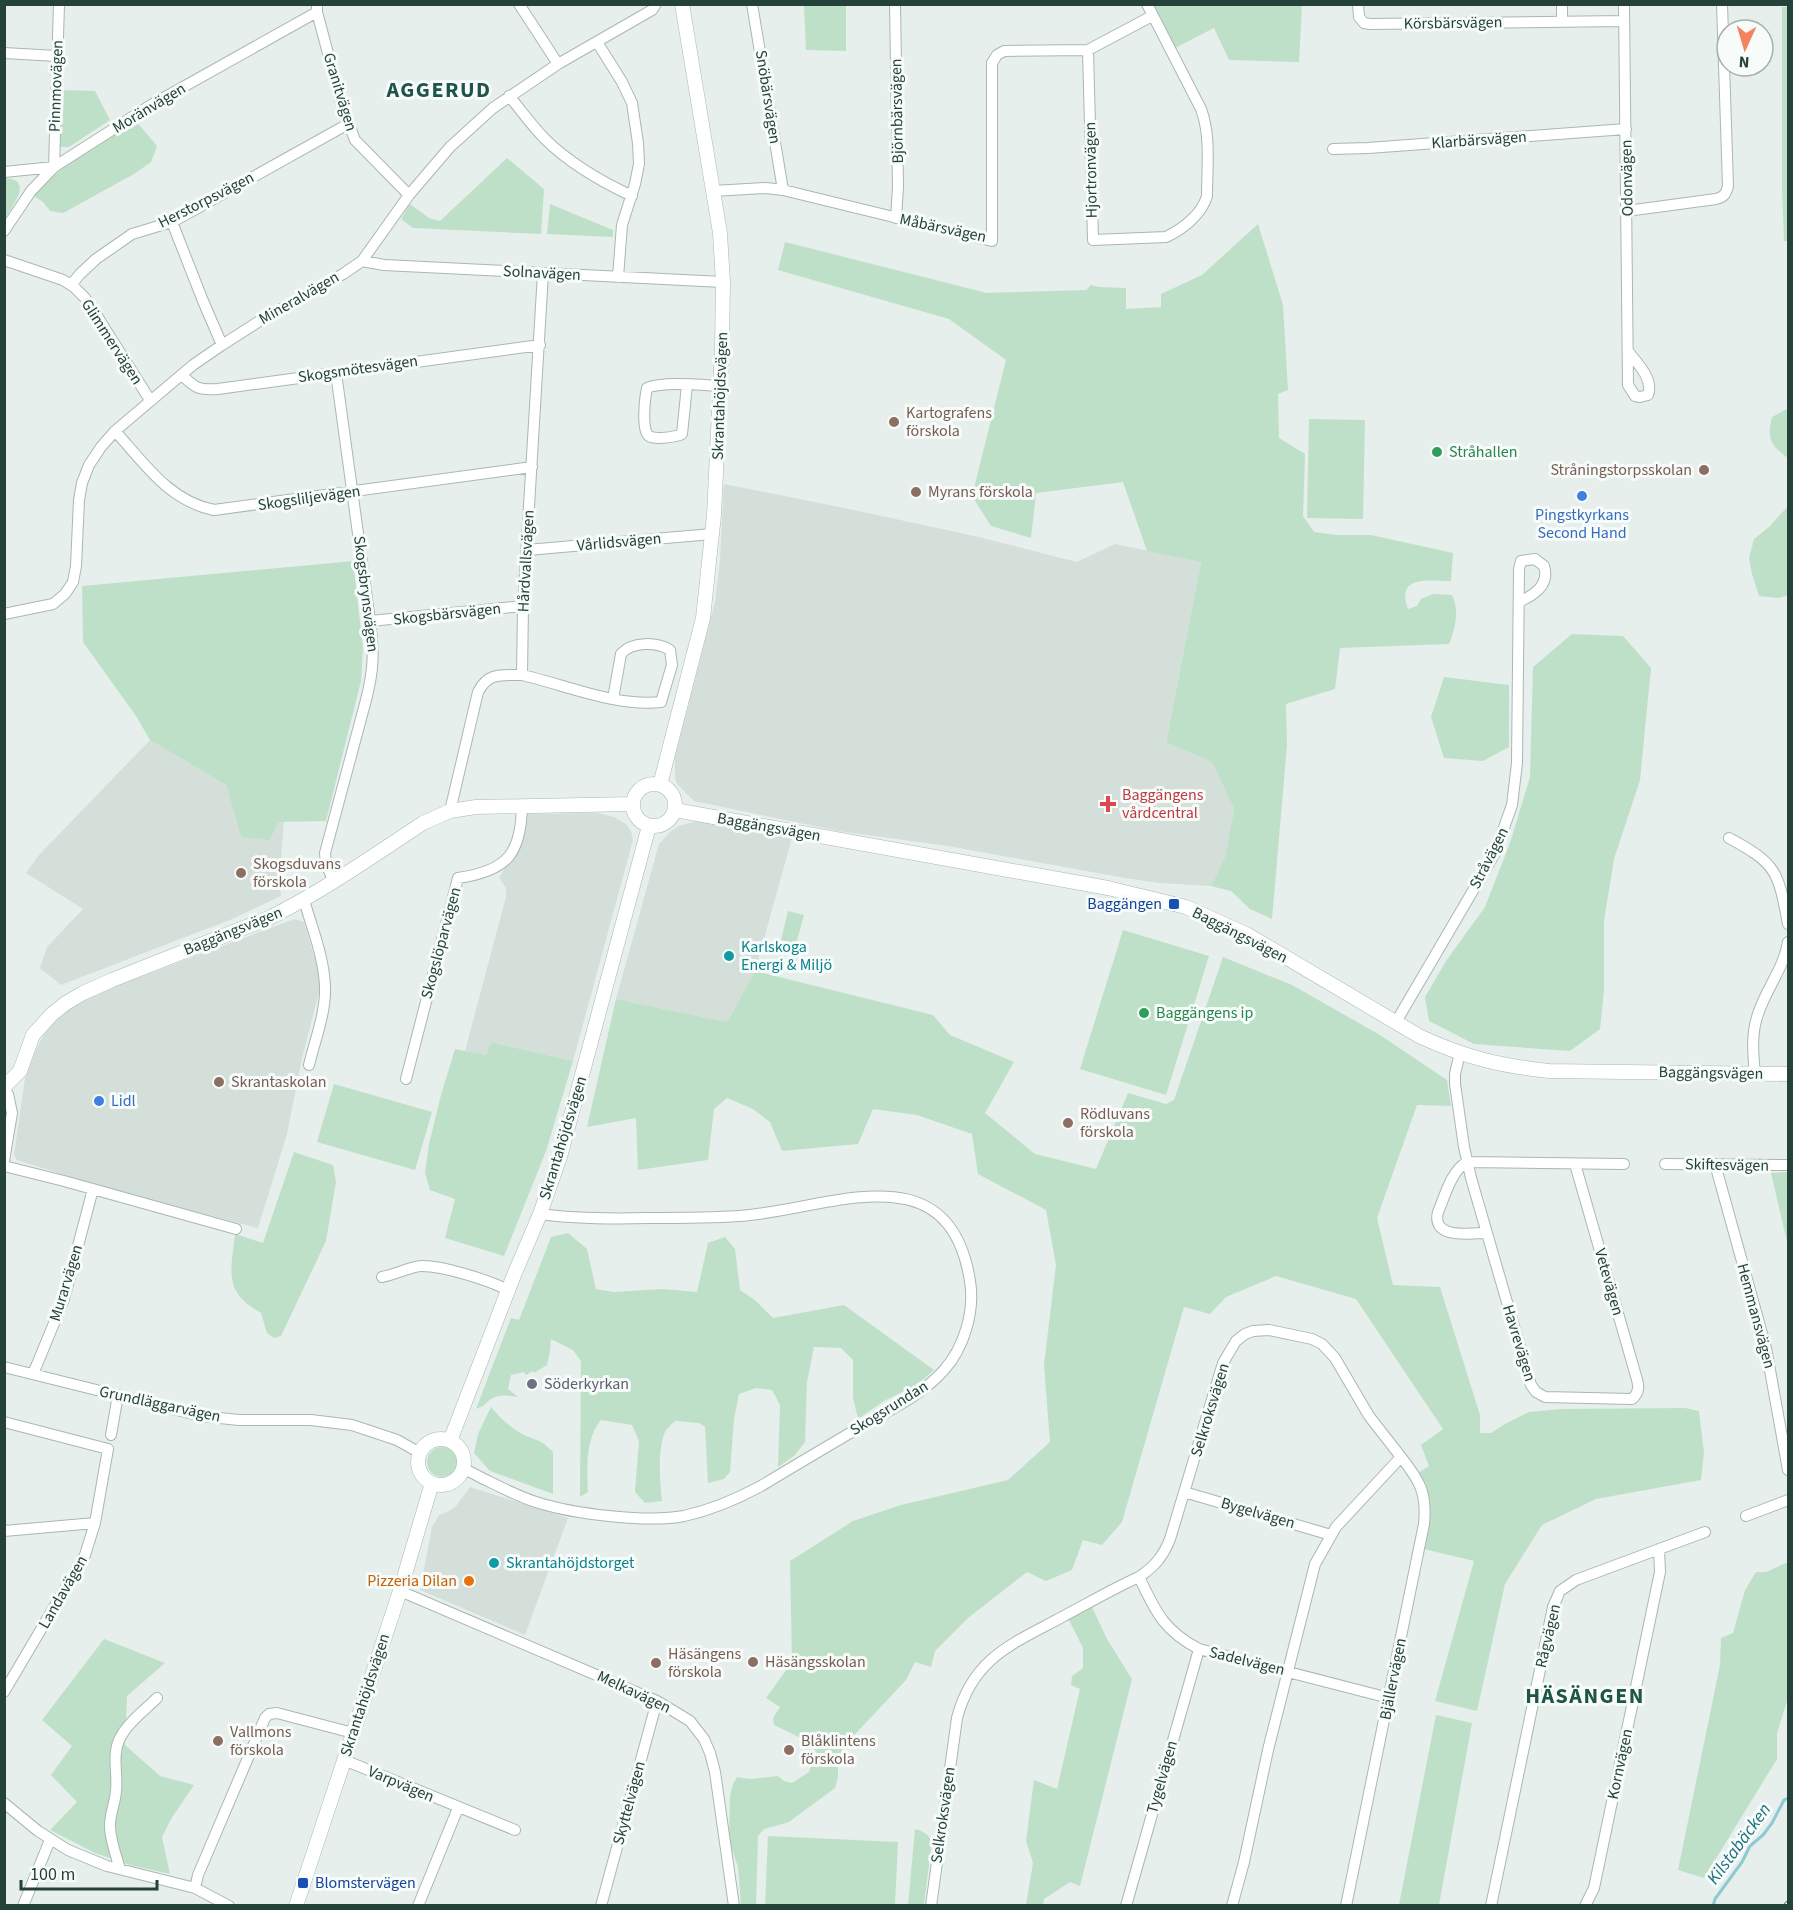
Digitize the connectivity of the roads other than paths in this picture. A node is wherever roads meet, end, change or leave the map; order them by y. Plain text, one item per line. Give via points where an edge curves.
1 (59, 4) edge
2 (519, 4) edge
3 (656, 4) edge
4 (682, 4) edge
5 (752, 4) edge
6 (895, 4) edge
7 (1147, 4) edge
8 (1358, 4) edge
9 (1562, 4) edge
10 (1624, 4) edge
11 (1722, 4) edge
12 (317, 8) edge
13 (1152, 16) junction
14 (1562, 21) junction
15 (1624, 21) junction
16 (597, 42) junction
17 (1088, 50) junction
18 (4, 52) edge
19 (57, 56) junction
20 (558, 64) junction
21 (509, 96) junction
22 (348, 124) junction
23 (1626, 129) junction
24 (1333, 148) dead end
25 (54, 167) junction
26 (4, 171) edge
27 (783, 190) junction
28 (713, 191) junction
29 (409, 195) junction
30 (632, 196) junction
31 (1627, 211) junction
32 (896, 218) junction
33 (172, 222) junction
34 (4, 231) edge
35 (4, 260) edge
36 (362, 261) junction
37 (543, 273) junction
38 (618, 277) junction
39 (723, 282) junction
40 (71, 285) junction
41 (222, 345) junction
42 (540, 345) junction
43 (1628, 351) dead end
44 (336, 373) junction
45 (182, 375) junction
46 (687, 385) junction
47 (720, 386) junction
48 (150, 400) junction
49 (115, 431) junction
50 (532, 467) junction
51 (353, 492) junction
52 (712, 534) junction
53 (527, 550) junction
54 (1520, 602) dead end
55 (523, 606) junction
56 (4, 614) edge
57 (370, 621) junction
58 (522, 675) junction
59 (613, 699) junction
60 (660, 785) junction
61 (633, 804) junction
62 (522, 806) junction
63 (675, 810) junction
64 (450, 811) junction
65 (649, 826) junction
66 (1729, 838) dead end
67 (334, 882) junction
68 (304, 900) junction
69 (1788, 924) edge
70 (1788, 942) edge
71 (1396, 1022) junction
72 (1460, 1053) junction
73 (309, 1065) dead end
74 (1755, 1074) junction
75 (1788, 1074) edge
76 (406, 1079) dead end
77 (4, 1087) edge
78 (4, 1092) edge
79 (4, 1161) edge
80 (1467, 1162) junction
81 (1575, 1164) junction
82 (1624, 1164) dead end
83 (1665, 1164) dead end
84 (1715, 1164) junction
85 (1788, 1165) edge
86 (4, 1166) edge
87 (93, 1190) junction
88 (540, 1214) junction
89 (236, 1229) dead end
90 (1487, 1233) junction
91 (382, 1276) dead end
92 (508, 1290) junction
93 (4, 1367) edge
94 (33, 1374) junction
95 (118, 1395) junction
96 (1632, 1399) joint
97 (4, 1422) edge
98 (111, 1435) dead end
99 (450, 1441) junction
100 (420, 1453) junction
101 (1401, 1457) junction
102 (463, 1469) junction
103 (1788, 1470) edge
104 (432, 1483) junction
105 (1184, 1492) junction
106 (1788, 1500) edge
107 (1746, 1516) dead end
108 (95, 1523) junction
109 (4, 1531) edge
110 (1705, 1532) dead end
111 (1331, 1535) junction
112 (1659, 1549) junction
113 (1139, 1577) junction
114 (400, 1591) junction
115 (1199, 1649) junction
116 (1287, 1671) junction
117 (4, 1692) edge
118 (156, 1698) dead end
119 (1389, 1698) junction
120 (657, 1701) junction
121 (352, 1733) junction
122 (344, 1760) junction
123 (4, 1803) edge
124 (458, 1808) junction
125 (515, 1830) dead end
126 (50, 1840) junction
127 (120, 1869) junction
128 (195, 1888) junction
129 (24, 1905) edge
130 (230, 1905) edge
131 (296, 1905) edge
132 (418, 1905) edge
133 (601, 1905) edge
134 (734, 1905) edge
135 (931, 1905) edge
136 (1126, 1905) edge
137 (1232, 1905) edge
138 (1346, 1905) edge
139 (1491, 1905) edge
140 (1585, 1905) edge

1 - 19 street, Pinnmovägen
2 - 20 street
3 - 16 street, Mineralvägen
4 - 28 street, Skrantahöjdsvägen
5 - 27 street, Snöbärsvägen
6 - 32 street, Björnbärsvägen
7 - 13 street, Hjortronvägen
8 - 14 street, Körsbärsvägen via 1359,17 1370,24
9 - 14 street
10 - 15 street, Odonvägen
11 - 31 street via 1726,194 1716,200
12 - 22 street, Granitvägen
12 - 25 street, Moränvägen
13 - 17 street
13 - 17 street, Hjortronvägen via 1201,109 1208,137 1204,205 1198,214 1166,237 1093,240
14 - 15 street, Körsbärsvägen
15 - 23 street, Odonvägen
16 - 20 street, Mineralvägen
16 - 30 street via 632,103 639,164
17 - 32 street, Måbärsvägen via 1004,51 992,63 992,241
18 - 19 street
19 - 25 street, Pinnmovägen
20 - 21 street, Mineralvägen
21 - 29 street, Mineralvägen via 468,129
21 - 30 street via 568,158 589,174
22 - 29 street, Granitvägen via 355,140
22 - 33 street, Herstorpsvägen
23 - 24 street, Klarbärsvägen
23 - 31 street, Odonvägen
25 - 26 street
25 - 34 street, Moränvägen via 31,191
27 - 28 street, Måbärsvägen
27 - 32 street, Måbärsvägen
28 - 39 street, Skrantahöjdsvägen
29 - 36 street, Mineralvägen
30 - 38 street via 622,225
31 - 43 street, Odonvägen
33 - 40 street, Herstorpsvägen via 132,234 96,259
33 - 41 street
35 - 40 street, Glimmervägen
36 - 37 street, Solnavägen
36 - 41 street, Mineralvägen
37 - 38 street, Solnavägen
37 - 42 street, Hårdvallsvägen
38 - 39 street, Solnavägen
39 - 47 street, Skrantahöjdsvägen
40 - 48 street, Glimmervägen via 85,298
41 - 45 street, Mineralvägen
42 - 44 street, Skogsmötesvägen
42 - 50 street, Hårdvallsvägen
44 - 45 street, Skogsmötesvägen via 202,390
44 - 51 street, Skogsbrynsvägen
45 - 48 street, Mineralvägen
46 - 46 street via 647,388 647,435 682,434
46 - 47 street
47 - 52 street, Skrantahöjdsvägen
48 - 49 street, Mineralvägen
49 - 51 street, Skogsliljevägen via 164,485 200,507 227,509
49 - 56 street, Mineralvägen via 89,465 82,483 73,582 53,604
50 - 51 street, Skogsliljevägen
50 - 53 street, Hårdvallsvägen
51 - 57 street, Skogsbrynsvägen
52 - 53 street, Vårlidsvägen
52 - 60 street, Skrantahöjdsvägen via 703,618
53 - 55 street, Hårdvallsvägen
54 - 71 street, Stråvägen via 1517,763 1512,806 1495,853
55 - 57 street, Skogsbärsvägen
55 - 58 street, Hårdvallsvägen
57 - 67 street, Skogsbrynsvägen via 372,675 325,853
58 - 59 street
58 - 64 street via 492,677 483,682
59 - 59 street via 661,702 672,665 670,650 662,646 626,648 621,654
60 - 61 street via 643,787
60 - 63 street via 674,796
61 - 62 street, Baggängsvägen
61 - 65 street via 638,818
62 - 64 street, Baggängsvägen
62 - 76 street, Skogslöparvägen via 519,838 513,852 495,868 458,878
63 - 65 street via 666,823
63 - 71 street, Baggängsvägen via 1108,888 1186,907 1248,935
64 - 67 street, Baggängsvägen via 423,823
65 - 88 street, Skrantahöjdsvägen via 570,1121
66 - 69 street via 1761,856 1775,872
67 - 68 street, Baggängsvägen
68 - 73 street via 325,989
68 - 77 street, Baggängsvägen via 269,918 82,993 52,1014 33,1035 20,1071
70 - 74 street via 1782,965 1757,1015 1752,1040
71 - 72 street, Baggängsvägen
72 - 74 street, Baggängsvägen via 1494,1064 1549,1071
72 - 80 street, Havrevägen via 1455,1084
74 - 75 street, Baggängsvägen
78 - 79 street via 8,1094 12,1113
80 - 81 street
80 - 90 street, Havrevägen
80 - 90 street via 1455,1174 1438,1212 1438,1225 1452,1233
81 - 82 street
81 - 96 street, Vetevägen via 1639,1387
83 - 84 street, Skiftesvägen
84 - 85 street, Skiftesvägen
84 - 103 street, Hemmansvägen via 1766,1348
86 - 87 street
87 - 89 street
87 - 94 street, Murarvägen via 64,1299
88 - 92 street, Skrantahöjdsvägen
88 - 102 street, Skogsrundan via 596,1219 741,1216 859,1197 907,1199 937,1214 957,1237 968,1268 969,1316 955,1356 927,1386 761,1486 703,1510 665,1518 566,1509 539,1503
90 - 96 street, Havrevägen via 1536,1392 1545,1397
91 - 92 street via 421,1266
92 - 99 street, Skrantahöjdsvägen
93 - 94 street, Grundläggarvägen
94 - 95 street, Grundläggarvägen
95 - 98 street
95 - 100 street, Grundläggarvägen via 176,1411 222,1418 352,1425 398,1440
97 - 108 street, Landavägen via 108,1449
99 - 100 street via 433,1441
99 - 102 street via 462,1452
100 - 104 street via 419,1468
101 - 105 street, Selkroksvägen via 1369,1416 1329,1350 1311,1339 1269,1330 1253,1331 1236,1341 1223,1363
101 - 111 street
101 - 119 street, Bjällervägen via 1420,1484 1426,1511
102 - 104 street via 451,1483
104 - 114 street, Skrantahöjdsvägen
105 - 111 street, Bygelvägen
105 - 113 street, Selkroksvägen via 1165,1552
106 - 107 street
108 - 109 street
108 - 117 street, Landavägen via 85,1555
110 - 112 street, Rågvägen
111 - 116 street via 1311,1576
112 - 139 street, Rågvägen via 1576,1580 1560,1591 1556,1599
112 - 140 street, Kornvägen via 1660,1572 1594,1888
113 - 115 street, Sadelvägen via 1166,1625
113 - 135 street, Selkroksvägen via 1016,1641 985,1665 966,1690 957,1718
114 - 120 street, Melkavägen
114 - 121 street, Skrantahöjdsvägen
115 - 116 street, Sadelvägen
115 - 136 street, Tygelvägen
116 - 119 street, Sadelvägen
116 - 137 street
118 - 127 street via 130,1725 117,1746 116,1793 110,1824
119 - 138 street, Bjällervägen
120 - 133 street, Skyttelvägen
120 - 134 street, Melkavägen via 690,1720 710,1753
121 - 122 street, Skrantahöjdsvägen
121 - 128 street via 269,1714
122 - 124 street, Varpvägen
122 - 131 street, Skrantahöjdsvägen
123 - 126 street
124 - 125 street, Varpvägen
124 - 132 street
126 - 127 street via 88,1859
126 - 129 street
127 - 128 street
128 - 130 street

